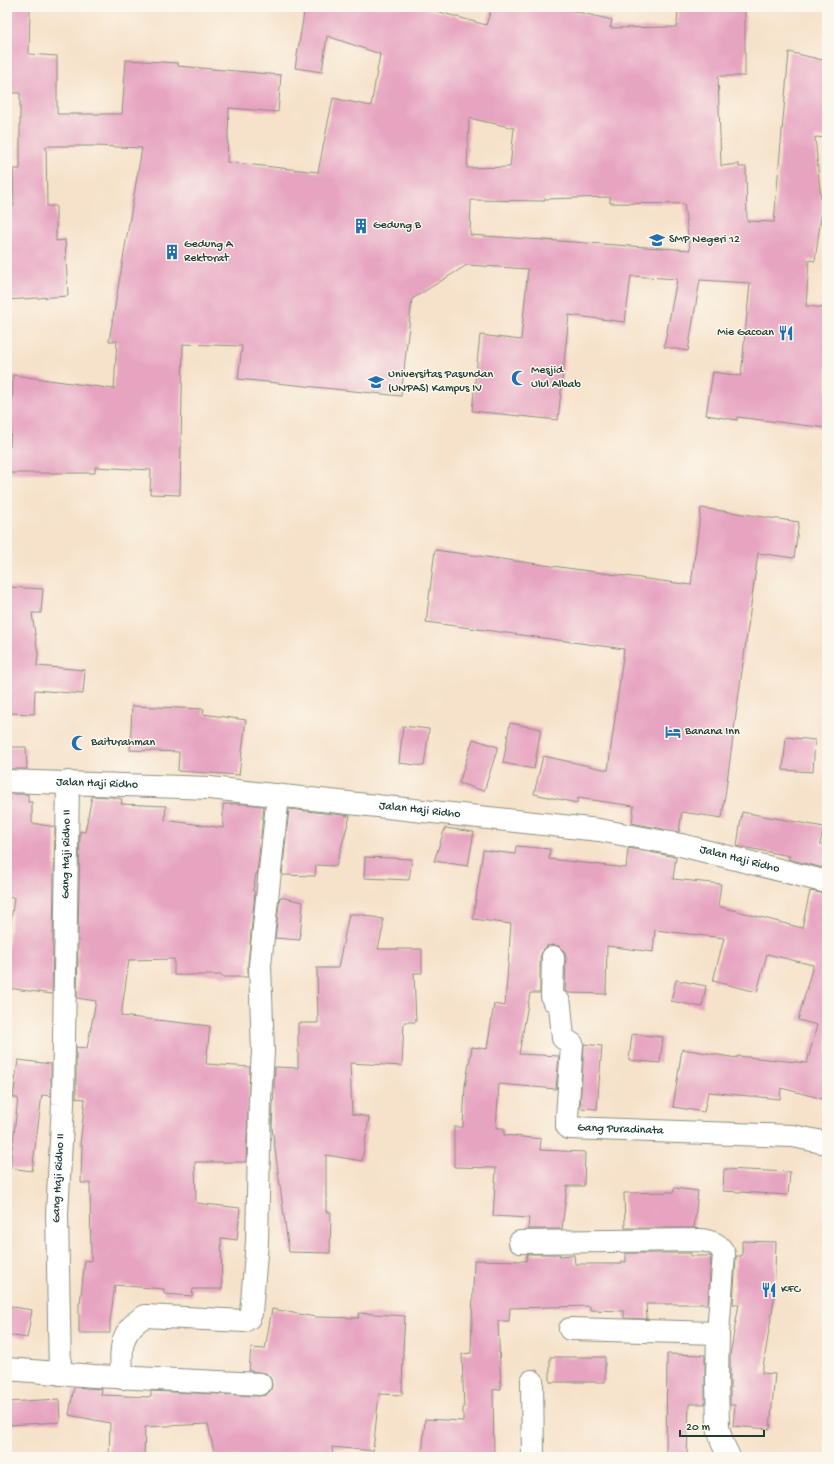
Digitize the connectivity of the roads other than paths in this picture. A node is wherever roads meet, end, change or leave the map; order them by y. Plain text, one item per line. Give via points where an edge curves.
1 (7, 781) edge
2 (68, 782) junction
3 (278, 795) junction
4 (827, 882) edge
5 (552, 957) dead end
6 (827, 1143) edge
7 (520, 1242) dead end
8 (570, 1329) dead end
9 (718, 1333) junction
10 (7, 1369) edge
11 (60, 1374) junction
12 (122, 1378) junction
13 (532, 1381) dead end
14 (260, 1384) dead end
15 (533, 1457) edge
16 (729, 1457) edge

1 - 2 street, Jalan Haji Ridho
2 - 3 street, Jalan Haji Ridho via 210,788
2 - 11 street, Gang Haji Ridho II via 62,1104 57,1214
3 - 4 street, Jalan Haji Ridho via 598,830 681,845
3 - 12 street via 260,965 263,1052 257,1242 251,1313 244,1321 145,1316 136,1321 124,1337 121,1348
5 - 6 street, Gang Puradinata via 552,996 560,1005 563,1038 572,1044 567,1117 569,1128 793,1136
7 - 9 street via 701,1240 721,1247 724,1254
8 - 9 street
9 - 16 street via 718,1427
10 - 11 street
11 - 12 street
12 - 14 street
13 - 15 street

